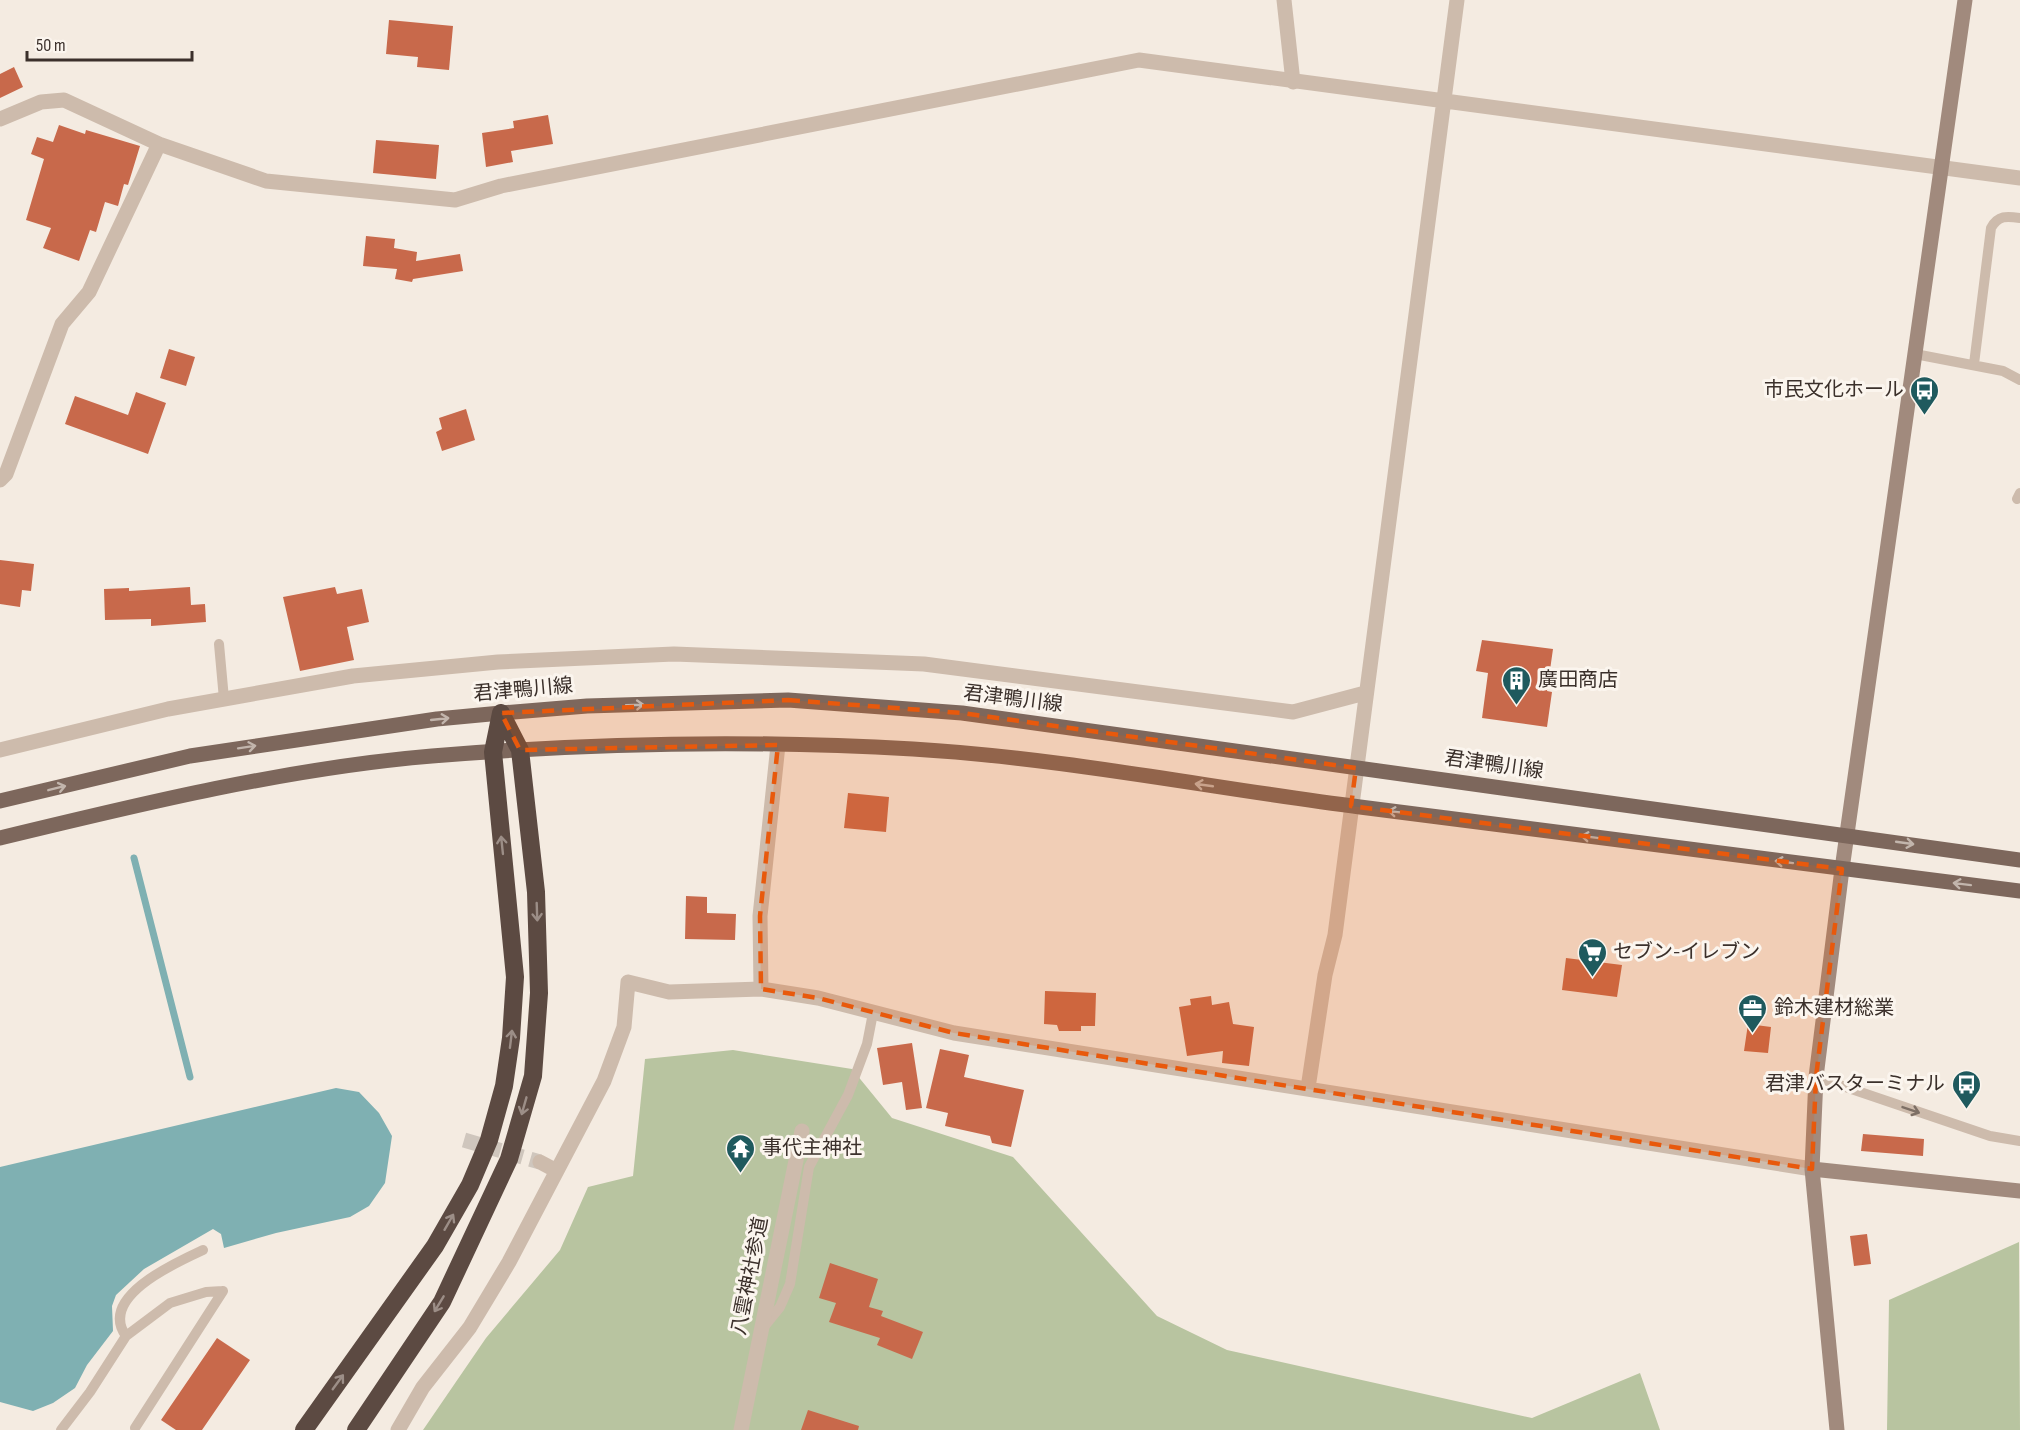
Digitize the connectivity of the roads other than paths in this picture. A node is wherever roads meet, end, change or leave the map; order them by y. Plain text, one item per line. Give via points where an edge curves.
1 (1284, 0) edge
2 (1457, 0) edge
3 (1965, 0) edge
4 (1293, 82) junction
5 (1444, 100) junction
6 (0, 119) edge
7 (159, 144) junction
8 (1942, 167) junction
9 (2020, 178) edge
10 (2020, 218) edge
11 (1915, 354) junction
12 (1974, 364) junction
13 (2020, 380) edge
14 (0, 480) edge
15 (219, 644) dead end
16 (1365, 693) junction
17 (224, 699) junction
18 (501, 712) junction
19 (778, 746) junction
20 (0, 750) edge
21 (520, 750) junction
22 (492, 752) junction
23 (1356, 768) junction
24 (0, 801) edge
25 (1351, 806) junction
26 (1847, 835) junction
27 (0, 838) edge
28 (2020, 860) edge
29 (1842, 869) junction
30 (2020, 891) edge
31 (760, 989) junction
32 (873, 1013) junction
33 (1816, 1077) junction
34 (1308, 1088) junction
35 (802, 1131) dead end
36 (2020, 1141) edge
37 (540, 1162) tunnel mouth
38 (555, 1170) junction
39 (1812, 1170) junction
40 (2020, 1191) edge
41 (204, 1250) dead end
42 (760, 1331) junction
43 (126, 1336) junction
44 (135, 1428) dead end
45 (60, 1430) edge
46 (304, 1430) edge
47 (356, 1430) edge
48 (398, 1430) edge
49 (741, 1430) edge
50 (1837, 1430) edge

1 - 4 street
2 - 5 street
3 - 8 street
4 - 5 street
4 - 7 street via 1139,60 501,186 455,200 266,181
5 - 8 street
5 - 16 street
6 - 7 street via 41,102 64,100
7 - 14 street via 89,292 62,324 6,474
8 - 9 street
8 - 11 street
10 - 12 lane via 2006,216 1995,220 1991,228
11 - 12 lane
11 - 26 street
12 - 13 lane
15 - 17 lane
16 - 17 street via 1293,712 924,664 674,654 498,662 353,676
16 - 23 street
17 - 20 street
18 - 21 highway
18 - 22 highway
18 -> 23 main road, 君津鴨川線 via 788,700 962,714
24 -> 18 main road, 君津鴨川線 via 190,756
19 - 21 main road
25 -> 19 main road via 1024,759 913,749
19 - 31 street via 760,916
21 - 22 main road
21 -> 47 highway via 536,891 539,993 533,1076 509,1159 441,1302
22 - 27 main road via 425,757 253,781
46 -> 22 highway via 435,1246 470,1185 489,1140 511,1038 515,977
23 - 25 street
23 - 26 main road, 君津鴨川線
29 -> 25 main road
25 - 34 street via 1335,935
26 -> 28 main road, 君津鴨川線
26 - 29 street
30 -> 29 main road
29 - 33 street
31 - 32 street via 818,998
31 - 38 street via 669,992 628,982 624,1028 604,1081
32 - 34 street via 954,1033
32 - 42 lane via 867,1044 848,1095 809,1167 790,1284 780,1307
33 -> 36 lane via 1990,1136
33 - 39 street
34 - 39 street
35 - 42 street, 八雲神社参道
37 - 38 street
38 - 48 street via 509,1262
39 - 40 street
39 - 50 street
41 - 43 lane via 146,1281 122,1305 119,1326
42 - 49 street, 八雲神社参道
43 - 44 lane via 170,1303 223,1291
43 - 45 lane

